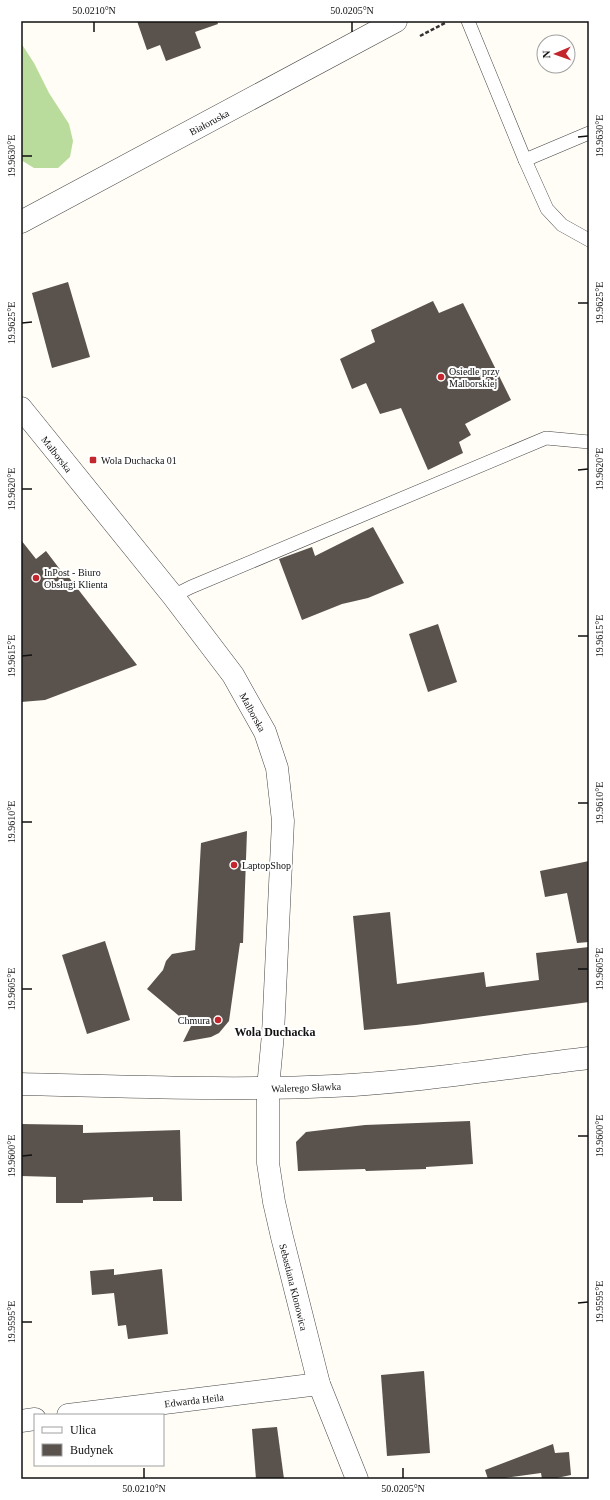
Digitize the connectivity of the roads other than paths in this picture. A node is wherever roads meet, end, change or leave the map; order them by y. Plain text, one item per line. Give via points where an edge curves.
1 (396, 21) edge
2 (468, 21) edge
3 (589, 133) edge
4 (525, 160) junction
5 (21, 222) edge
6 (589, 240) edge
7 (21, 408) edge
8 (589, 442) edge
9 (172, 596) junction
10 (589, 1058) edge
11 (21, 1084) edge
12 (268, 1088) junction
13 (319, 1384) junction
14 (76, 1414) edge
15 (34, 1419) edge
16 (21, 1420) edge
17 (357, 1479) edge

1 - 5 street, Białoruska
2 - 4 lane
3 - 4 lane
4 - 6 lane via 547,209 562,225
7 - 9 street, Malborska
8 - 9 lane via 546,438
9 - 12 street, Malborska via 233,675 265,732 277,768 283,821
10 - 12 street, Walerego Sławka via 377,1084
11 - 12 street, Walerego Sławka
12 - 13 street, Sebastiana Klonowica via 268,1163 274,1202
13 - 14 street, Edwarda Heila
13 - 17 street, Sebastiana Klonowica
15 - 16 street

